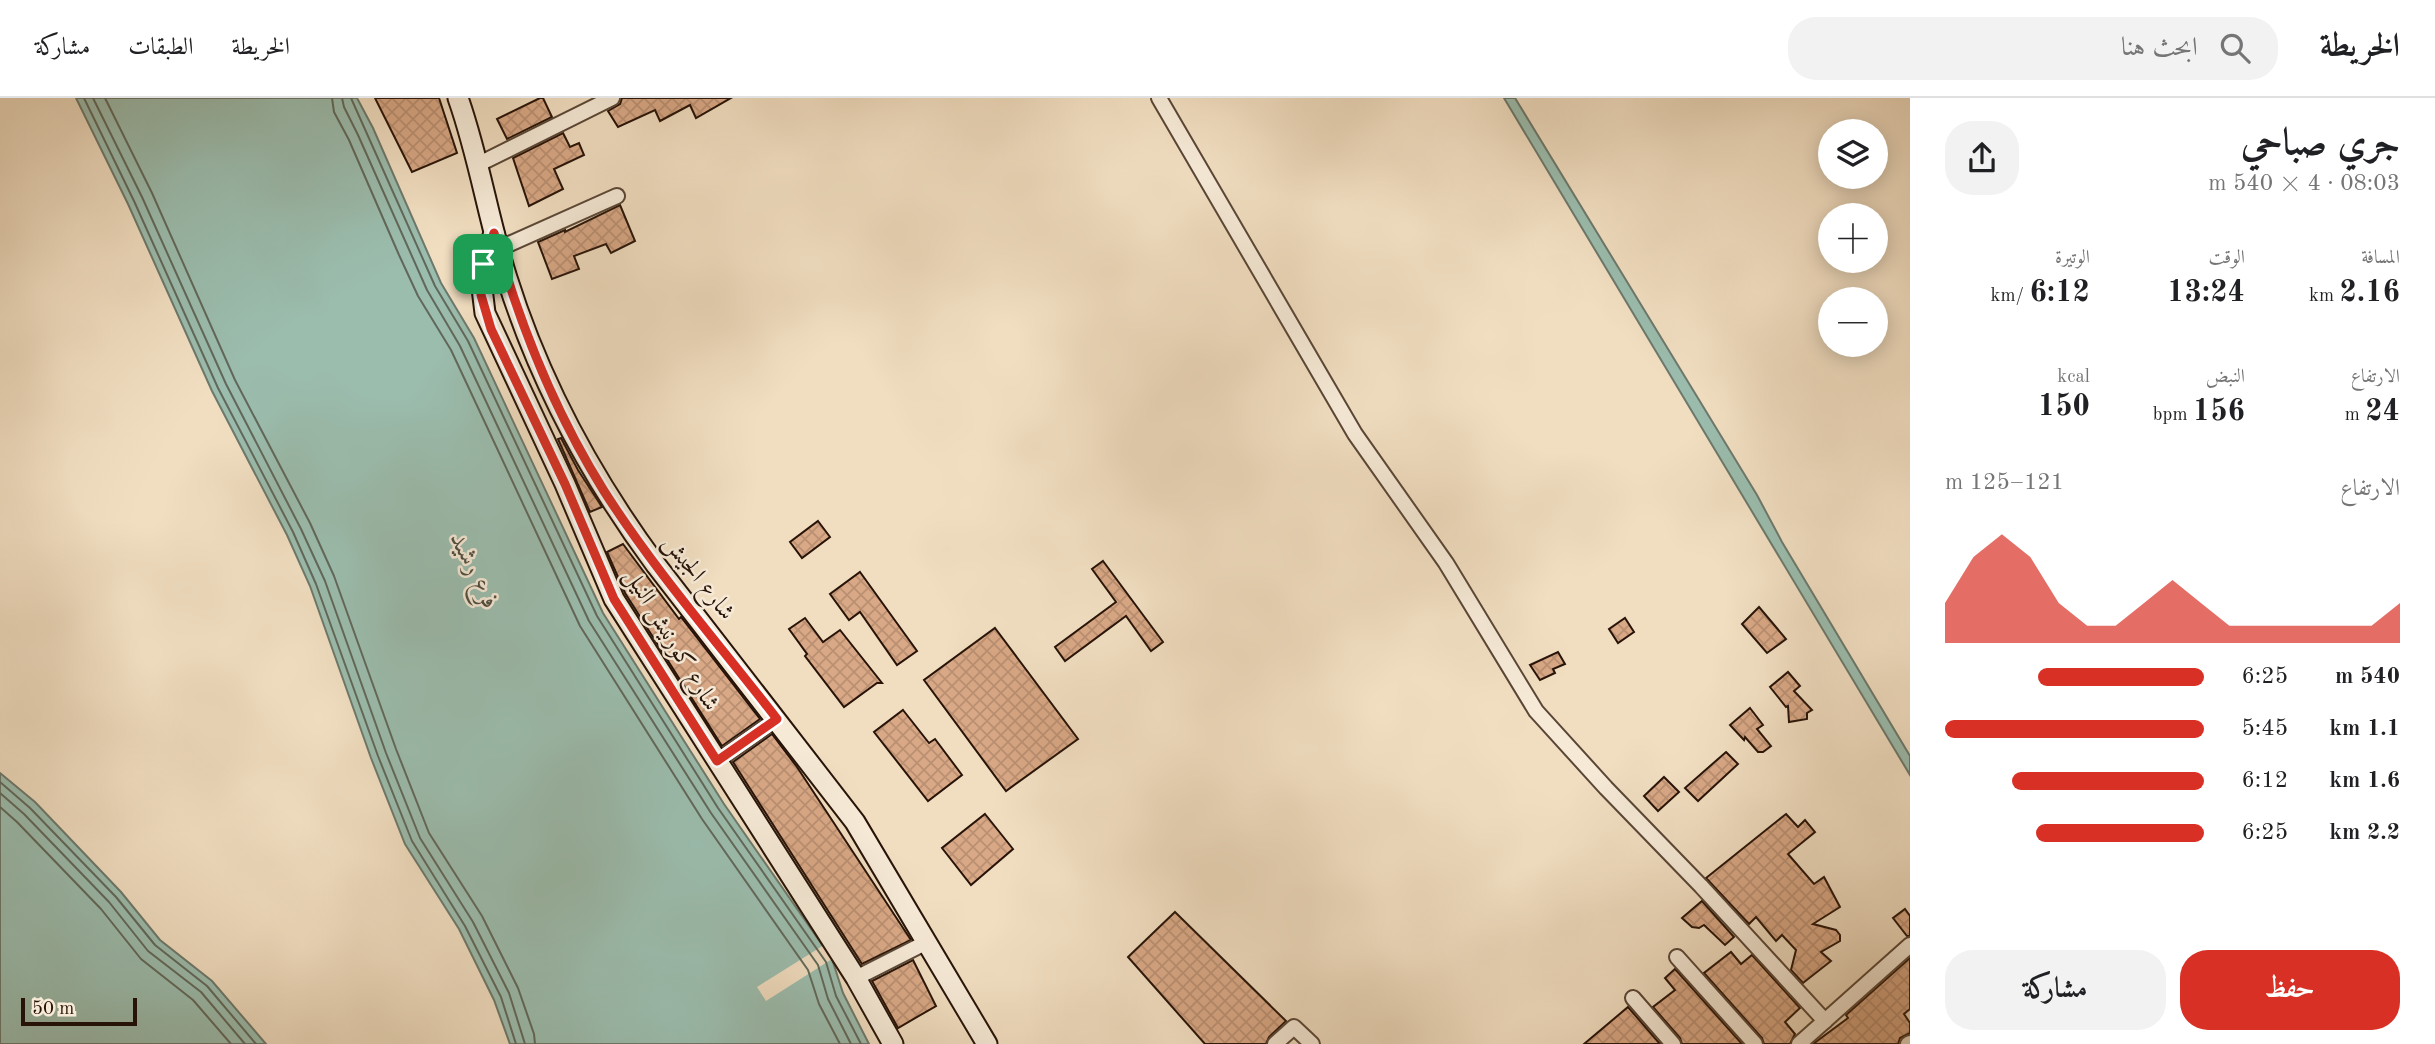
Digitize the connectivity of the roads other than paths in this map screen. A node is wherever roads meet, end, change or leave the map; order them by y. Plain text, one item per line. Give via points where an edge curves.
1 (458, 98) edge
2 (612, 98) edge
3 (1159, 98) edge
4 (477, 165) junction
5 (617, 196) dead end
6 (496, 241) junction
7 (777, 719) junction
8 (717, 761) junction
9 (927, 942) junction
10 (1910, 945) edge
11 (1677, 957) dead end
12 (856, 978) junction
13 (1633, 998) dead end
14 (1825, 1021) junction
15 (893, 1044) edge
16 (987, 1044) edge
17 (1275, 1044) edge
18 (1312, 1044) edge
19 (1674, 1044) edge
20 (1755, 1044) edge
21 (1799, 1044) edge

1 - 4 main road, شارع الجيش
2 - 4 street
3 - 14 street via 1355,434 1446,563 1536,710
4 - 6 main road, شارع الجيش
5 - 6 street
6 - 7 main road, شارع الجيش via 539,365 597,479 649,556
6 - 8 main road, شارع كورنيش النيل via 483,264 481,280 491,329 614,599
7 - 8 street
7 - 9 main road, شارع الجيش via 855,822
8 - 12 main road, شارع كورنيش النيل
9 - 12 street
9 - 16 main road, شارع الجيش
10 - 14 street
11 - 20 street
12 - 15 main road, شارع كورنيش النيل
13 - 19 street
14 - 21 street
17 - 18 street via 1294,1027

